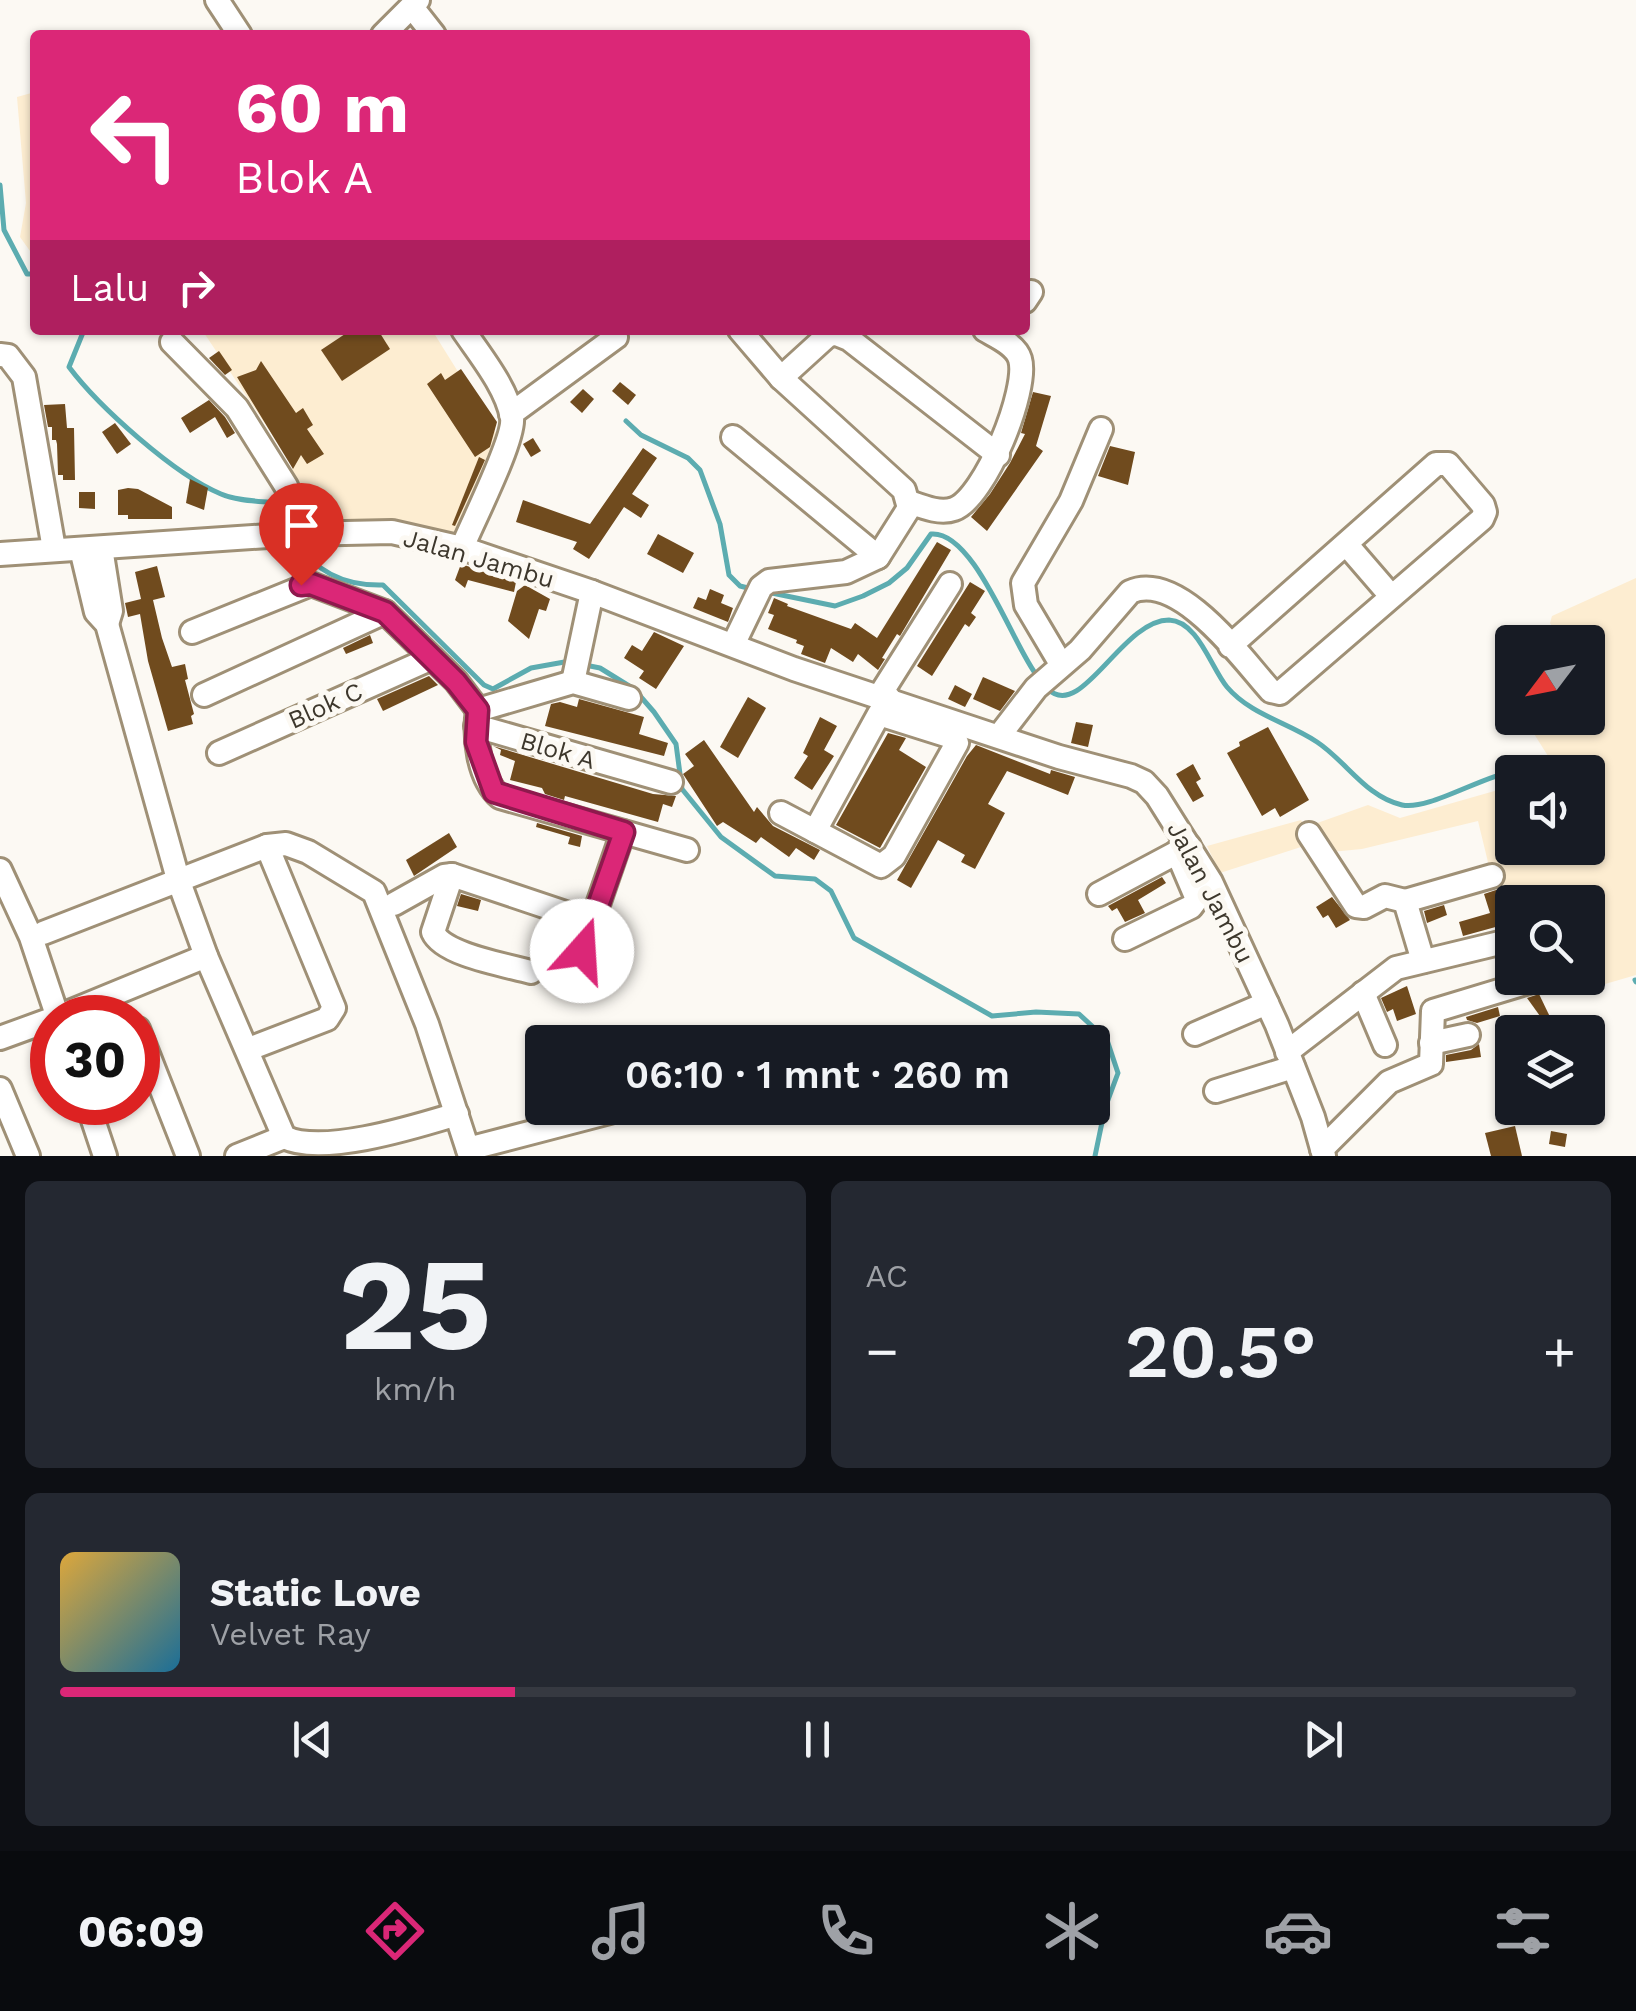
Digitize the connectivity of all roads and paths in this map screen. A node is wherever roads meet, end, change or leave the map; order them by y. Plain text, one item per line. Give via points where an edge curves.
1 (217, 0) edge
2 (415, 3) edge
3 (237, 30) edge
4 (388, 30) edge
5 (431, 30) edge
6 (466, 335) edge
7 (744, 335) edge
8 (831, 335) edge
9 (842, 335) edge
10 (999, 335) edge
11 (616, 336) dead end
12 (172, 342) dead end
13 (0, 355) edge
14 (781, 378) junction
15 (511, 414) junction
16 (1101, 429) dead end
17 (733, 437) dead end
18 (998, 455) junction
19 (909, 502) junction
20 (296, 534) junction
21 (0, 538) edge
22 (53, 542) junction
23 (1347, 545) junction
24 (91, 548) junction
25 (462, 548) junction
26 (0, 554) edge
27 (878, 557) junction
28 (950, 584) dead end
29 (592, 592) junction
30 (1391, 596) junction
31 (385, 612) junction
32 (192, 632) dead end
33 (734, 644) junction
34 (1230, 646) junction
35 (432, 658) junction
36 (576, 668) junction
37 (1049, 676) junction
38 (204, 695) dead end
39 (628, 698) dead end
40 (882, 703) junction
41 (477, 718) junction
42 (999, 736) junction
43 (219, 753) dead end
44 (671, 782) dead end
45 (781, 813) dead end
46 (816, 831) junction
47 (624, 832) junction
48 (1309, 834) dead end
49 (267, 846) junction
50 (1184, 848) junction
51 (687, 850) dead end
52 (0, 870) edge
53 (452, 875) junction
54 (1492, 876) dead end
55 (178, 879) junction
56 (1100, 894) dead end
57 (1405, 901) junction
58 (394, 904) dead end
59 (592, 922) junction
60 (43, 932) dead end
61 (1125, 939) dead end
62 (1495, 944) edge
63 (206, 956) junction
64 (1423, 961) junction
65 (531, 972) dead end
66 (572, 980) dead end
67 (123, 992) junction
68 (1495, 993) edge
69 (1363, 994) junction
70 (49, 995) edge
71 (115, 995) edge
72 (124, 995) edge
73 (1266, 1002) junction
74 (30, 1027) edge
75 (1195, 1034) dead end
76 (1468, 1036) dead end
77 (0, 1038) edge
78 (1431, 1042) junction
79 (1385, 1044) dead end
80 (249, 1050) junction
81 (1290, 1060) junction
82 (160, 1085) edge
83 (0, 1088) edge
84 (1216, 1091) dead end
85 (457, 1114) junction
86 (95, 1125) edge
87 (566, 1125) edge
88 (301, 1150) edge
89 (1323, 1152) edge
90 (469, 1153) edge
91 (28, 1156) edge
92 (105, 1156) edge
93 (188, 1156) edge
94 (237, 1156) edge

1 - 3 street
2 - 4 street
2 - 5 street
6 - 15 street
7 - 14 street
8 - 14 street
9 - 18 street
10 - 18 street via 1015,348 1022,379
11 - 15 street
12 - 20 street via 236,408 286,486
13 - 22 street via 24,378
14 - 19 street via 904,490
15 - 25 street via 507,446
16 - 37 street via 1071,501 1023,583
17 - 27 street
18 - 19 street via 954,509
19 - 27 street
20 - 24 street, Jalan Jambu
20 - 25 street, Jalan Jambu via 392,532
21 - 22 street
22 - 24 street, Jalan Jambu
22 - 26 street, Jalan Jambu
23 - 30 street
23 - 30 street via 1441,462 1483,504 1482,519
23 - 34 street
24 - 55 street
25 - 29 street, Jalan Jambu
27 - 33 street via 846,572 775,580 757,595
28 - 40 street
29 - 33 street, Jalan Jambu
29 - 36 street
30 - 34 street via 1278,694
31 - 32 street via 301,585
31 - 35 street
31 - 38 street
33 - 40 street, Jalan Jambu
34 - 37 street via 1184,601 1138,588
35 - 41 street
35 - 43 street, Blok C
36 - 39 street
36 - 41 street
37 - 42 street
40 - 42 street, Jalan Jambu
40 - 46 street
40 - 46 street via 952,737 955,748 886,865 872,864
41 - 44 street, Blok A
41 - 47 street, Blok A via 476,742 500,796
42 - 50 street, Jalan Jambu via 1144,782
45 - 46 street
47 - 51 street, Blok A
47 - 59 street
48 - 57 street via 1356,906 1385,896
49 - 55 street
49 - 80 street via 334,1008 322,1021
49 - 85 street via 308,852 374,892
50 - 56 street
50 - 61 street via 1197,900
50 - 73 street, Jalan Jambu
52 - 70 street
53 - 58 street
53 - 59 street
53 - 65 street via 432,932 437,941
54 - 57 street
55 - 60 street
55 - 63 street
57 - 64 street
59 - 66 street
62 - 64 street
63 - 67 street
63 - 80 street
64 - 69 street via 1396,968
67 - 71 street
67 - 72 street
68 - 78 street via 1433,1011
69 - 79 street
69 - 81 street
73 - 75 street
73 - 81 street, Jalan Jambu
74 - 77 street
76 - 78 street
78 - 89 street via 1431,1064 1388,1082
80 - 88 street
81 - 84 street
81 - 89 street, Jalan Jambu
82 - 93 street
83 - 91 street
85 - 88 street via 354,1145
85 - 90 street
86 - 92 street
87 - 90 street
88 - 94 street

